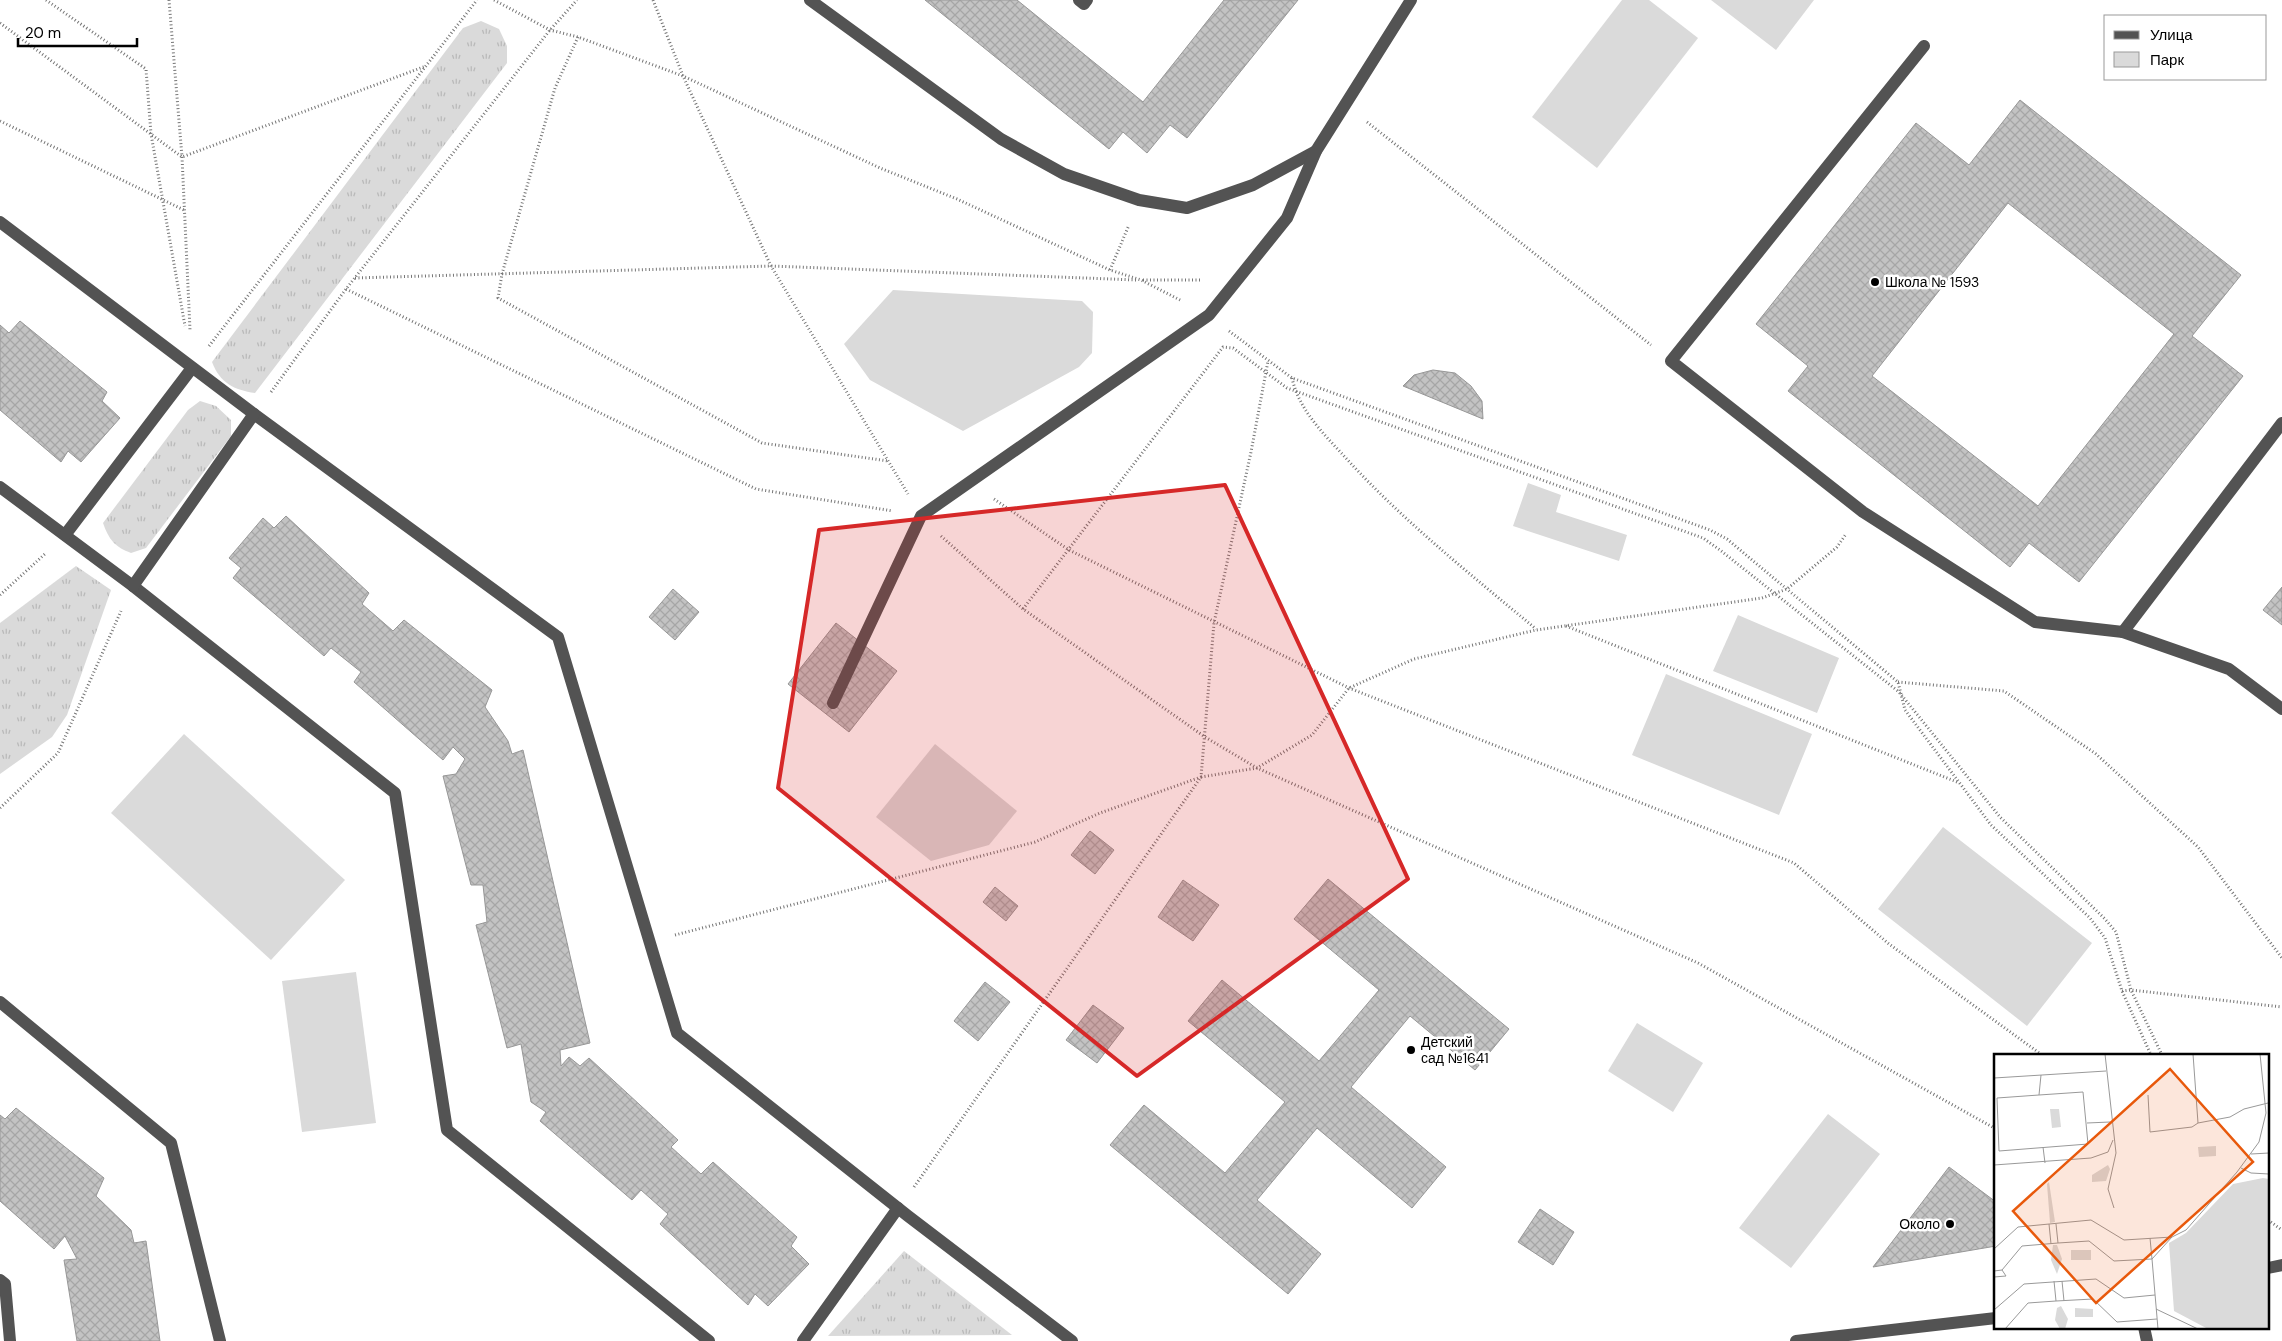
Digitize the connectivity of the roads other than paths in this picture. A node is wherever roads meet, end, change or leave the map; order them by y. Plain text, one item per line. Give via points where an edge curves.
1 (810, 0) edge
2 (1079, 0) edge
3 (1087, 0) edge
4 (1410, 0) edge
5 (1924, 46) dead end
6 (1316, 151) junction
7 (0, 222) edge
8 (192, 368) junction
9 (254, 414) junction
10 (2282, 423) edge
11 (0, 487) edge
12 (65, 535) junction
13 (133, 586) junction
14 (2123, 632) junction
15 (833, 703) dead end
16 (2282, 709) edge
17 (0, 1002) edge
18 (898, 1208) junction
19 (0, 1280) edge
20 (1994, 1318) edge
21 (2144, 1328) edge
22 (10, 1341) edge
23 (220, 1341) edge
24 (709, 1341) edge
25 (803, 1341) edge
26 (1072, 1341) edge
27 (1796, 1341) edge
28 (2147, 1341) edge

1 - 6 street via 1001,139 1064,174 1139,200 1187,208 1253,185
2 - 3 street via 1084,4
4 - 6 street
5 - 14 street via 1671,361 1863,512 2035,622
6 - 15 street via 1287,218 1209,315 921,516
7 - 8 street
8 - 9 street
8 - 12 street
9 - 13 street
9 - 18 street via 558,637 677,1033
10 - 14 street
11 - 12 street
12 - 13 street
13 - 24 street via 395,793 447,1130
14 - 16 street via 2229,669
17 - 23 street via 171,1143
18 - 25 street
18 - 26 street
19 - 22 street via 5,1284
20 - 27 street
21 - 28 street

